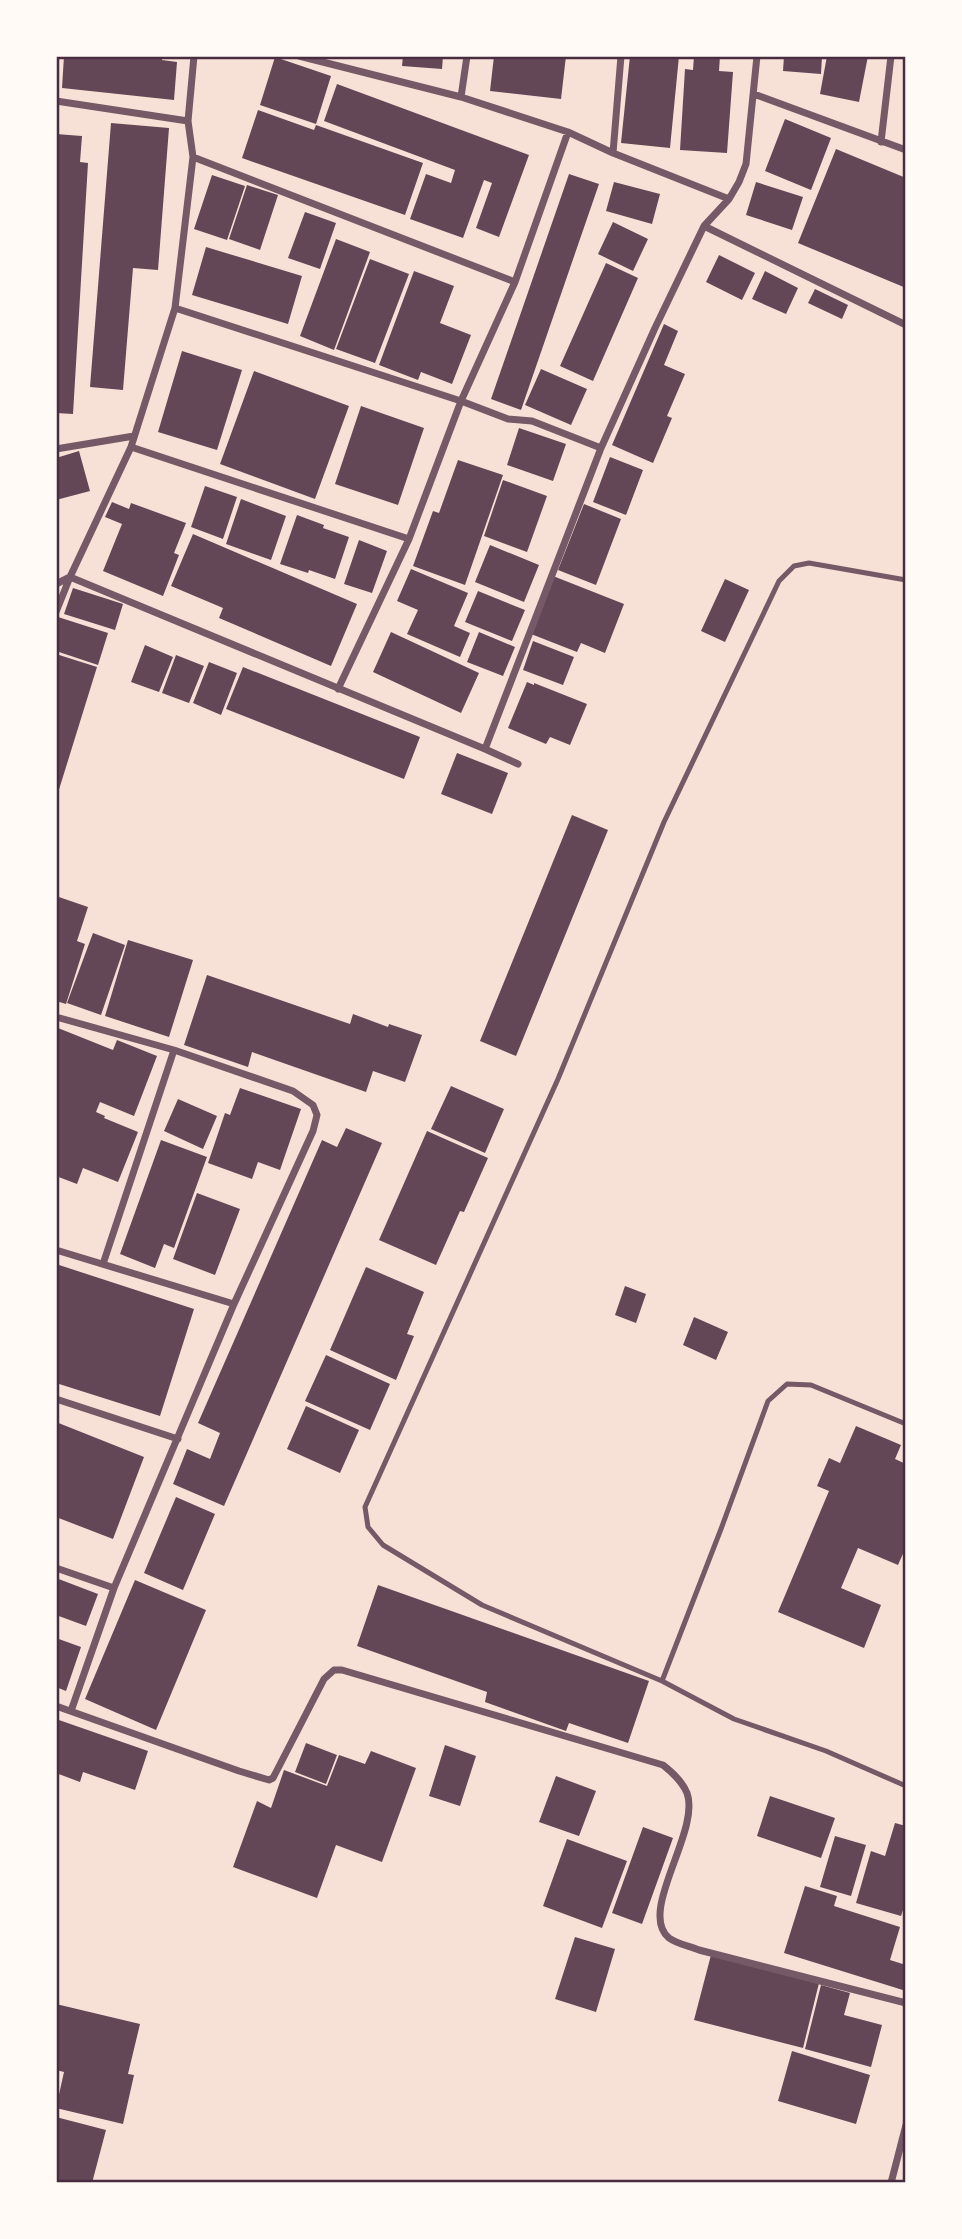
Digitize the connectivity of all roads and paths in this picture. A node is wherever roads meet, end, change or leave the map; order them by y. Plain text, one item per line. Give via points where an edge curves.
1 (194, 56) edge
2 (299, 56) edge
3 (467, 56) edge
4 (621, 56) edge
5 (757, 56) edge
6 (891, 56) edge
7 (754, 94) junction
8 (461, 97) junction
9 (56, 101) edge
10 (188, 121) junction
11 (568, 132) junction
12 (881, 142) junction
13 (906, 150) edge
14 (612, 153) junction
15 (193, 157) junction
16 (729, 199) junction
17 (704, 226) junction
18 (516, 282) junction
19 (175, 308) junction
20 (906, 325) edge
21 (461, 401) junction
22 (134, 436) junction
23 (131, 447) junction
24 (601, 448) junction
25 (56, 449) edge
26 (409, 539) junction
27 (70, 577) junction
28 (906, 580) edge
29 (56, 584) edge
30 (56, 612) edge
31 (338, 689) junction
32 (485, 749) junction
33 (518, 765) dead end
34 (56, 1017) edge
35 (174, 1050) junction
36 (56, 1250) edge
37 (103, 1264) junction
38 (234, 1304) junction
39 (56, 1399) edge
40 (906, 1424) edge
41 (178, 1438) junction
42 (56, 1568) edge
43 (114, 1588) junction
44 (662, 1681) junction
45 (56, 1706) edge
46 (71, 1711) junction
47 (906, 1786) edge
48 (906, 2003) edge
49 (906, 2125) edge
50 (891, 2183) edge

1 - 10 street
2 - 8 street
3 - 8 street
4 - 14 street
5 - 7 street
6 - 12 street
7 - 12 street
7 - 16 street via 746,164
8 - 11 street
9 - 10 street
10 - 15 street
11 - 14 street
11 - 18 street
12 - 13 street
14 - 16 street
15 - 18 street
15 - 19 street
16 - 17 street
17 - 20 street
17 - 24 street
18 - 21 street
19 - 21 street
19 - 22 street
21 - 24 street via 508,418 532,421
21 - 26 street
22 - 23 street
22 - 25 street
23 - 26 street
23 - 27 street
24 - 32 street
26 - 31 street
27 - 29 street
27 - 30 street
27 - 31 street
28 - 44 lane via 809,563 794,566 779,580 664,822 558,1079 365,1507 368,1527 383,1545 482,1605
31 - 32 street
32 - 33 street
34 - 35 street
35 - 37 street
35 - 38 street via 292,1091 313,1105 317,1115
36 - 37 street
37 - 38 street
38 - 41 street
39 - 41 street
40 - 44 lane via 811,1385 787,1384 768,1401
41 - 43 street
42 - 43 street
43 - 46 street
44 - 47 lane via 734,1719 826,1751
45 - 46 street
46 - 48 street via 269,1780 324,1679 334,1670 342,1670 663,1765 677,1776 690,1811 662,1900 660,1921 668,1938
49 - 50 street

